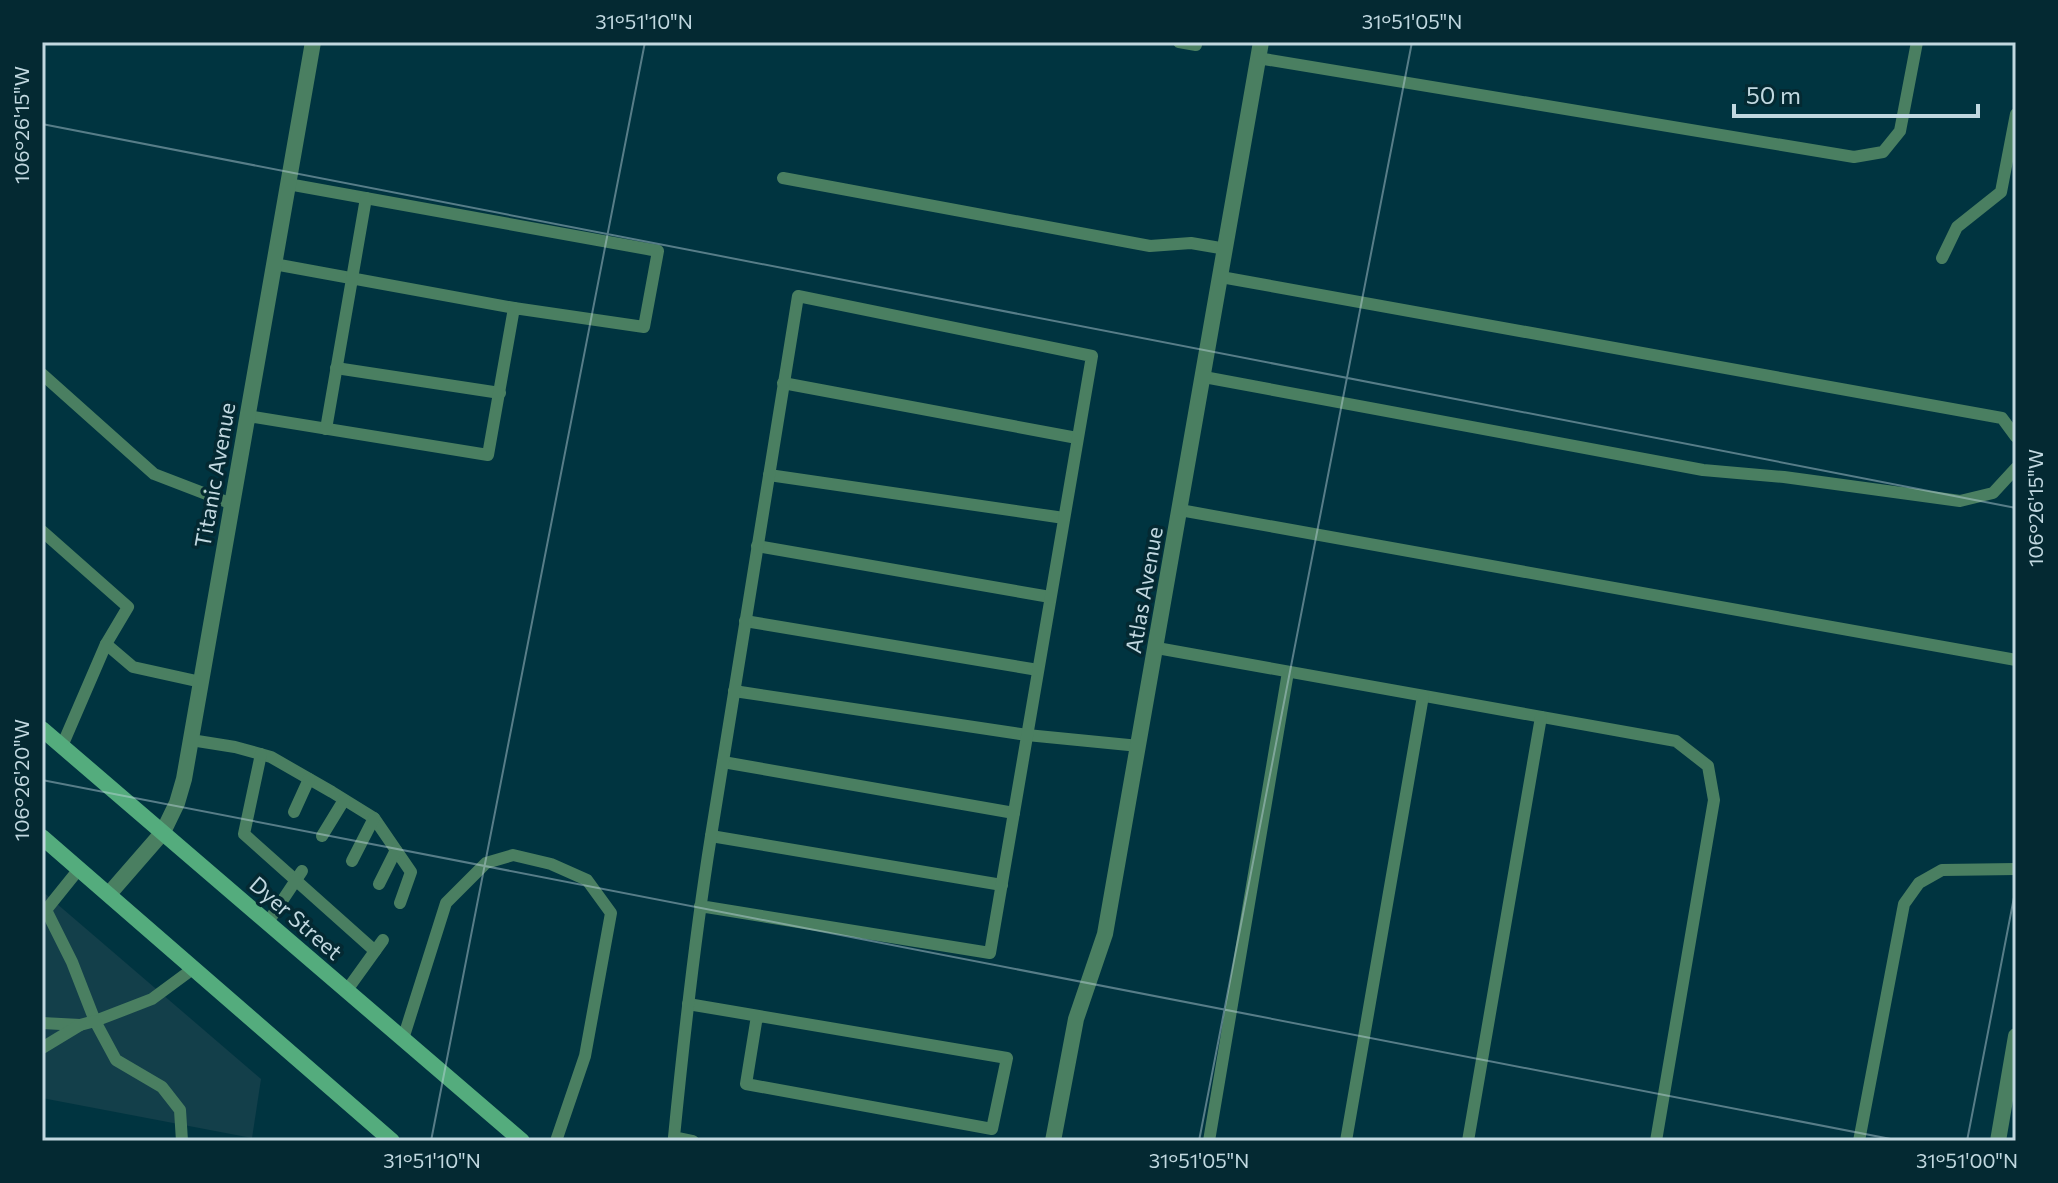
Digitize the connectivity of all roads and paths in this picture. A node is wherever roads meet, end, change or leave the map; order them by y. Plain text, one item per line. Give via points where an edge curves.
1 (313, 42) edge
2 (1179, 42) edge
3 (1917, 42) edge
4 (1196, 45) dead end
5 (1260, 50) edge
6 (2016, 114) edge
7 (783, 178) dead end
8 (288, 184) junction
9 (366, 198) junction
10 (1226, 249) junction
11 (1942, 258) dead end
12 (274, 264) junction
13 (1221, 277) junction
14 (351, 279) junction
15 (514, 308) junction
16 (336, 368) junction
17 (42, 374) edge
18 (1204, 377) junction
19 (783, 383) junction
20 (500, 393) junction
21 (248, 416) junction
22 (326, 429) junction
23 (2016, 437) edge
24 (1077, 438) junction
25 (2016, 468) edge
26 (769, 475) junction
27 (232, 504) junction
28 (1180, 510) junction
29 (1064, 518) junction
30 (42, 531) edge
31 (757, 546) junction
32 (1050, 597) junction
33 (745, 621) junction
34 (106, 644) junction
35 (1157, 648) junction
36 (2016, 660) edge
37 (1038, 670) junction
38 (1288, 672) junction
39 (201, 682) junction
40 (734, 691) junction
41 (1423, 696) junction
42 (1541, 717) junction
43 (42, 729) edge
44 (1027, 735) junction
45 (191, 740) junction
46 (62, 746) junction
47 (1139, 746) junction
48 (261, 754) junction
49 (723, 762) junction
50 (309, 779) junction
51 (344, 800) junction
52 (294, 812) dead end
53 (1014, 813) junction
54 (374, 818) junction
55 (163, 832) junction
56 (322, 836) dead end
57 (711, 836) junction
58 (42, 837) edge
59 (396, 850) junction
60 (352, 861) dead end
61 (79, 869) junction
62 (2016, 869) edge
63 (298, 876) junction
64 (379, 884) dead end
65 (1002, 885) junction
66 (109, 894) junction
67 (400, 903) dead end
68 (700, 906) junction
69 (44, 908) edge
70 (362, 920) dead end
71 (268, 922) junction
72 (355, 934) junction
73 (194, 968) junction
74 (347, 990) junction
75 (688, 1004) junction
76 (757, 1016) junction
77 (95, 1021) junction
78 (42, 1023) edge
79 (80, 1025) junction
80 (2016, 1036) edge
81 (403, 1039) junction
82 (42, 1048) edge
83 (182, 1141) edge
84 (392, 1141) edge
85 (522, 1141) edge
86 (556, 1141) edge
87 (693, 1141) edge
88 (1053, 1141) edge
89 (1209, 1141) edge
90 (1346, 1141) edge
91 (1468, 1141) edge
92 (1656, 1141) edge
93 (1859, 1141) edge
94 (1998, 1141) edge

1 - 8 street, Titanic Avenue
2 - 4 lane
3 - 5 lane via 1900,131 1883,152 1854,157
5 - 10 street, Atlas Avenue
6 - 11 lane via 2001,192 1957,227
7 - 10 lane via 1150,246 1191,243
8 - 9 lane
8 - 12 street, Titanic Avenue
9 - 14 lane
9 - 15 lane via 658,251 644,327
10 - 13 street, Atlas Avenue
12 - 14 lane
12 - 21 street, Titanic Avenue
13 - 18 street, Atlas Avenue
13 - 23 lane via 2002,418
14 - 15 lane
14 - 16 lane
15 - 20 lane
16 - 20 lane
16 - 22 lane
17 - 27 lane via 154,474
18 - 25 lane via 1703,470 1960,501 1993,493
18 - 28 street, Atlas Avenue
19 - 24 lane
19 - 24 lane via 798,296 1092,356
19 - 26 lane
20 - 22 lane via 488,455
21 - 22 lane
21 - 27 street, Titanic Avenue
24 - 29 lane
26 - 29 lane
26 - 31 lane
27 - 39 street, Titanic Avenue
28 - 35 street, Atlas Avenue
28 - 36 lane
29 - 32 lane
30 - 34 lane via 128,607
31 - 32 lane
31 - 33 lane
32 - 37 lane
33 - 37 lane
33 - 40 lane
34 - 39 lane via 133,667
34 - 46 lane
35 - 38 lane
35 - 47 street, Atlas Avenue
37 - 44 lane
38 - 41 lane
38 - 89 lane
39 - 45 street, Titanic Avenue
40 - 44 lane
40 - 49 lane
41 - 42 lane
41 - 90 lane
42 - 91 lane
42 - 92 lane via 1676,741 1708,766 1714,800
43 - 46 main road, Dyer Street
44 - 47 lane
44 - 53 lane
45 - 48 lane
45 - 55 street, Titanic Avenue via 177,803
46 - 55 main road, Dyer Street
47 - 88 street, Atlas Avenue via 1105,934 1076,1019
48 - 50 lane
48 - 63 lane via 244,834
49 - 53 lane
49 - 57 lane
50 - 51 lane
50 - 52 lane
51 - 54 lane
51 - 56 lane
53 - 65 lane
54 - 59 lane
54 - 60 lane
55 - 66 street, Titanic Avenue
55 - 71 main road, Dyer Street
57 - 65 lane
57 - 68 lane
58 - 61 main road
59 - 64 lane
59 - 67 lane via 411,872
61 - 66 main road
61 - 69 lane
62 - 93 lane via 1942,870 1919,883 1904,904
63 - 71 lane
63 - 72 lane via 332,904
65 - 68 lane via 990,953
66 - 73 main road
68 - 75 lane
69 - 77 lane
70 - 72 lane
71 - 74 main road, Dyer Street
72 - 74 lane via 379,945
73 - 77 lane via 152,999
73 - 84 main road
74 - 81 main road, Dyer Street
75 - 76 lane
75 - 87 lane via 674,1137
76 - 76 lane via 1007,1058 992,1129 746,1084
77 - 79 lane
77 - 83 lane via 116,1060 162,1087 180,1110
78 - 79 lane
79 - 82 lane
80 - 94 street
81 - 85 main road, Dyer Street
81 - 86 lane via 446,903 486,863 513,855 587,880 611,913 585,1056

